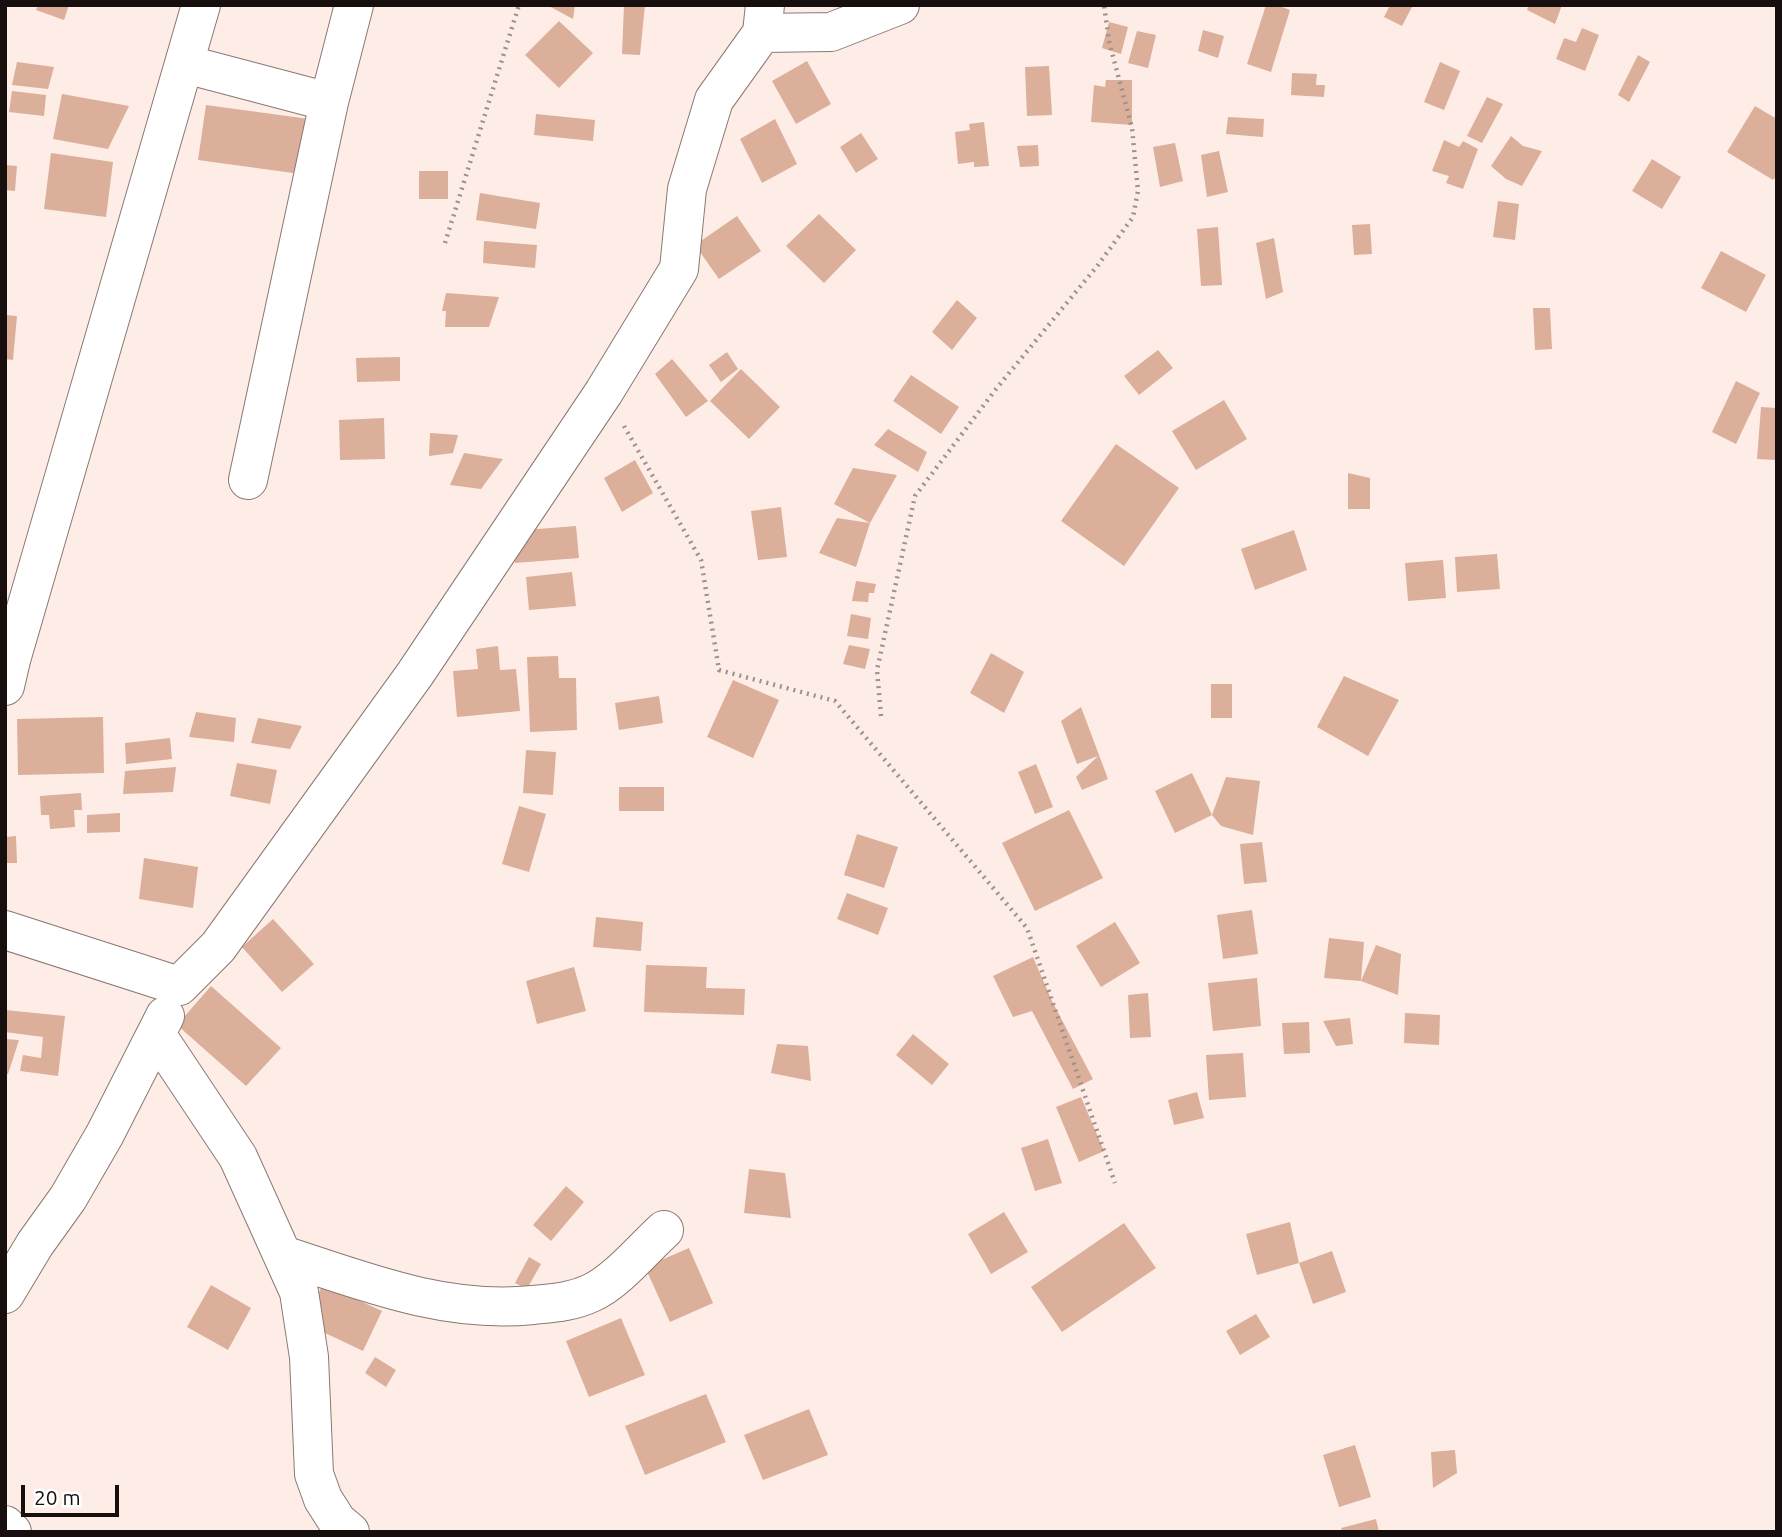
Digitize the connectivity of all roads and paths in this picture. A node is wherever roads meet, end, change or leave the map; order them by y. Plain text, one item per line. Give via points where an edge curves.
1 (201, 5) edge
2 (354, 5) edge
3 (519, 5) edge
4 (901, 5) edge
5 (1104, 5) edge
6 (764, 19) edge
7 (185, 64) junction
8 (329, 102) junction
9 (445, 243) dead end
10 (604, 392) junction
11 (248, 480) dead end
12 (5, 686) edge
13 (881, 716) dead end
14 (5, 930) edge
15 (179, 986) junction
16 (156, 1034) junction
17 (1115, 1183) dead end
18 (663, 1230) dead end
19 (283, 1255) junction
20 (5, 1294) edge
21 (5, 1525) edge
22 (12, 1532) edge
23 (350, 1532) edge

1 - 7 street
2 - 8 street
3 - 9 path
4 - 6 street via 831,32
5 - 13 path via 1108,41 1132,128 1138,191 1133,217 915,496 877,670
6 - 10 street via 714,100 687,189 679,269
7 - 8 street
7 - 12 street
8 - 11 street
10 - 15 street via 415,674 218,947
10 - 17 path via 701,560 719,670 835,701 1027,928
14 - 15 street
15 - 16 street
16 - 19 street via 238,1157
16 - 20 street via 68,1198
18 - 19 street via 593,1293 564,1302 502,1308 411,1296
19 - 23 street via 299,1292 309,1357 314,1474 323,1499
21 - 22 street

